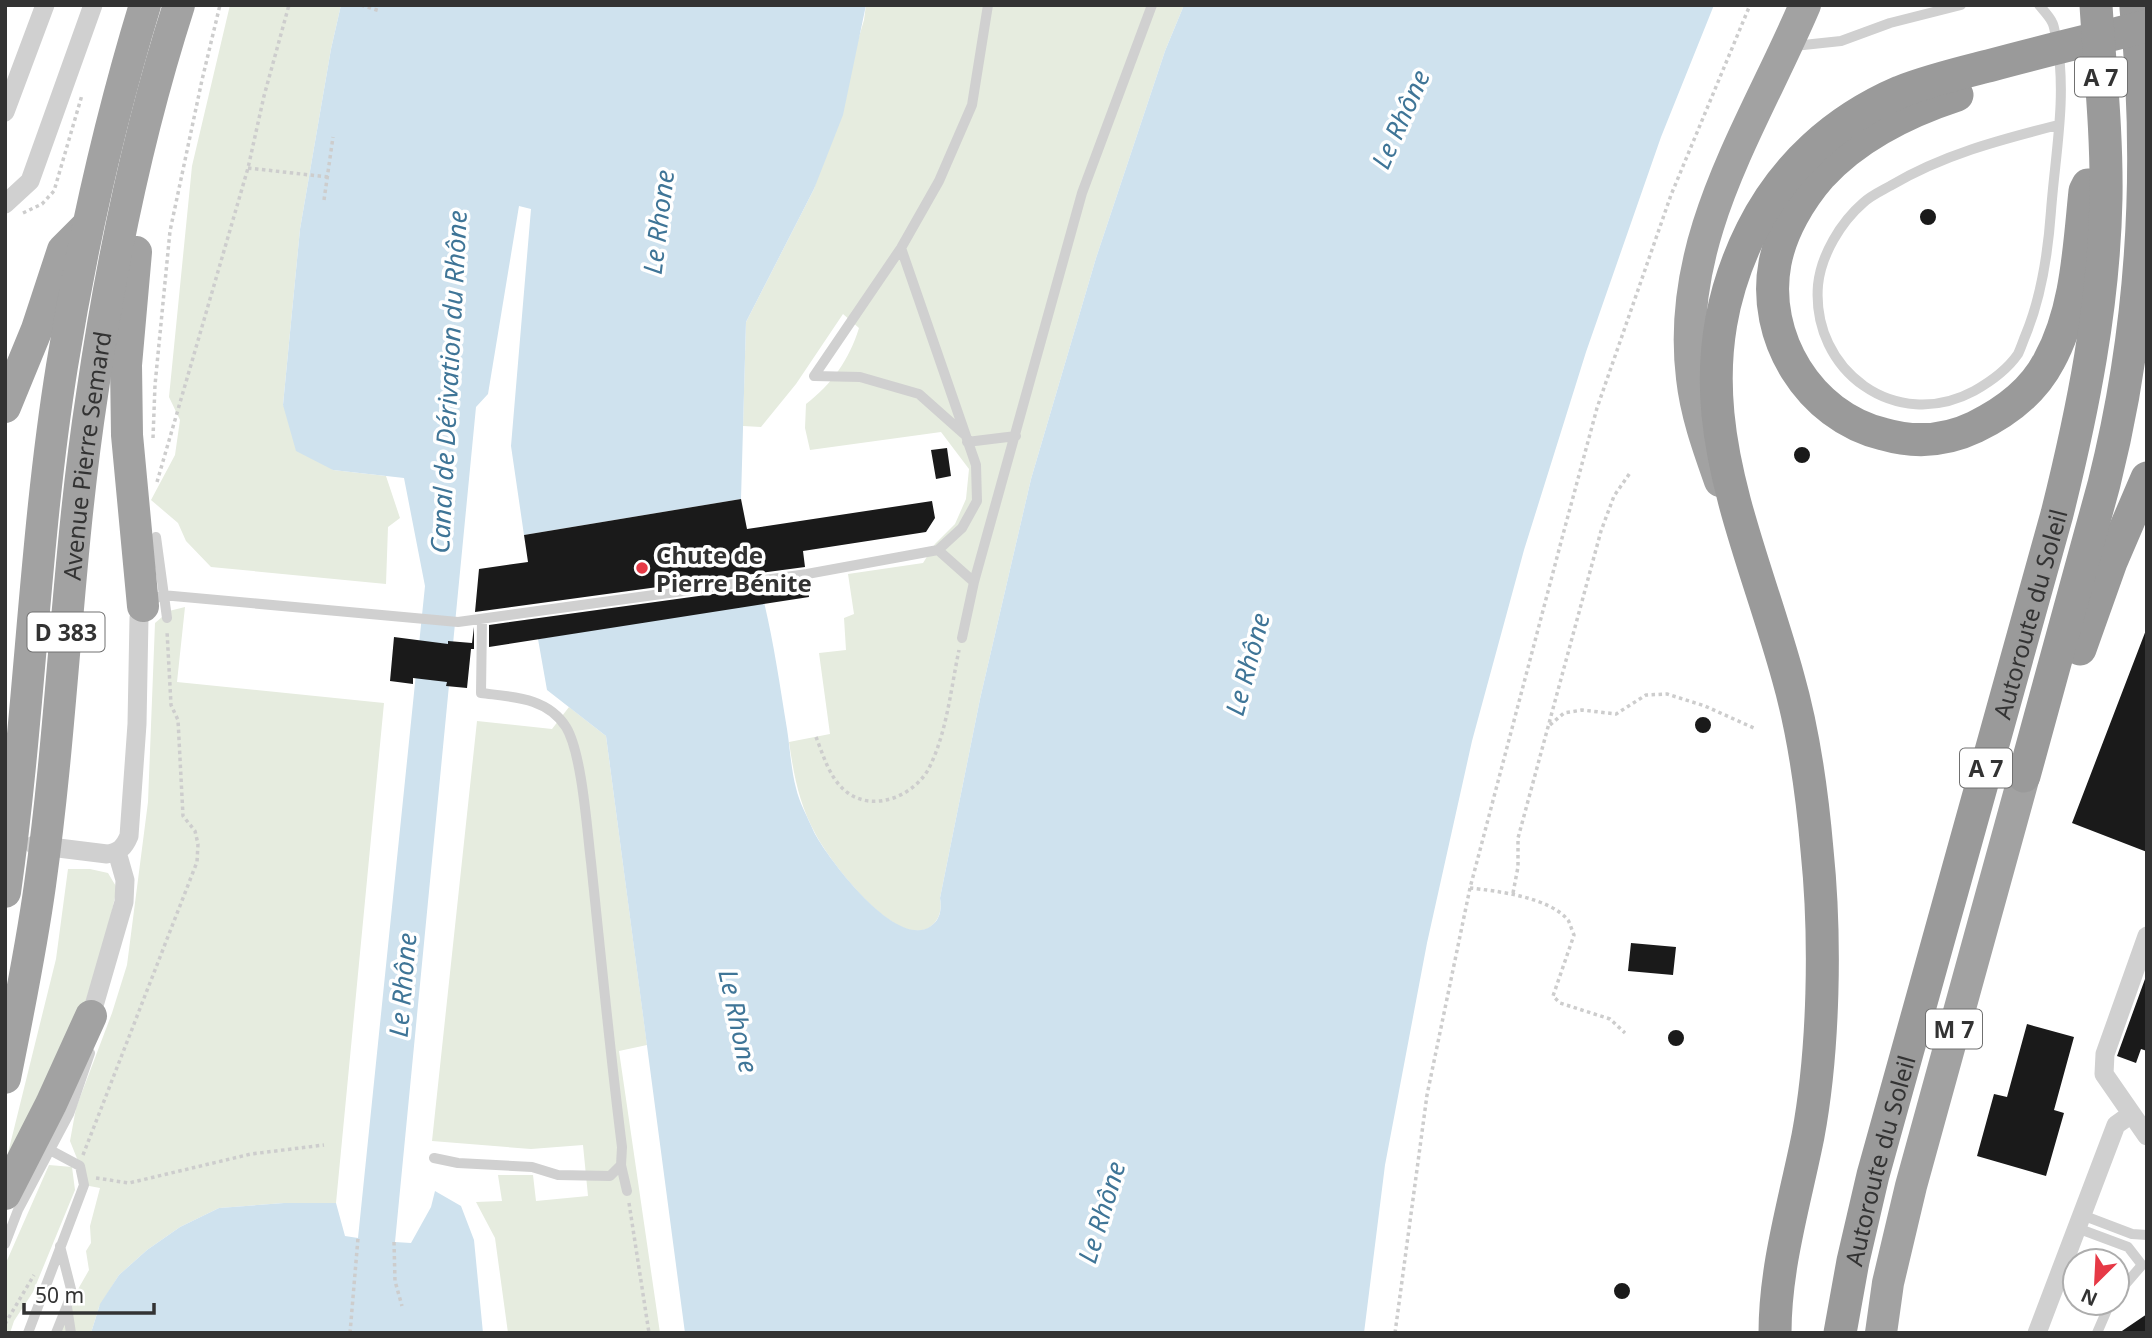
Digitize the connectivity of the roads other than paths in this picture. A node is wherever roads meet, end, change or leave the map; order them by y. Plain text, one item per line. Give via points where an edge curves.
1 (45, 5) edge
2 (93, 5) edge
3 (145, 5) edge
4 (179, 5) edge
5 (988, 5) edge
6 (1152, 5) edge
7 (1805, 5) edge
8 (1961, 5) edge
9 (2039, 5) edge
10 (2096, 5) edge
11 (2136, 5) edge
12 (2147, 26) edge
13 (1787, 46) junction
14 (2147, 47) edge
15 (2019, 67) junction
16 (5, 111) edge
17 (2058, 125) junction
18 (2106, 148) junction
19 (131, 187) junction
20 (5, 204) edge
21 (89, 224) junction
22 (901, 248) junction
23 (37, 328) junction
24 (5, 344) edge
25 (5, 407) edge
26 (1016, 436) junction
27 (966, 438) junction
28 (2147, 478) edge
29 (977, 501) junction
30 (995, 509) junction
31 (156, 537) dead end
32 (1745, 545) junction
33 (938, 550) junction
34 (974, 582) junction
35 (157, 606) junction
36 (482, 619) junction
37 (962, 638) road end
38 (2024, 776) junction
39 (5, 841) edge
40 (107, 853) junction
41 (5, 892) edge
42 (2147, 936) edge
43 (91, 1016) junction
44 (5, 1079) edge
45 (2130, 1115) junction
46 (2147, 1136) edge
47 (50, 1150) junction
48 (434, 1158) dead end
49 (621, 1165) junction
50 (627, 1191) road end
51 (5, 1194) edge
52 (2080, 1222) junction
53 (2147, 1235) edge
54 (5, 1244) edge
55 (60, 1245) junction
56 (2144, 1265) edge
57 (2131, 1279) edge
58 (66, 1306) junction
59 (28, 1333) edge
60 (56, 1333) edge
61 (71, 1333) edge
62 (1775, 1333) edge
63 (1840, 1333) edge
64 (1881, 1333) edge
65 (2037, 1333) edge

1 - 16 street
2 - 20 street via 30,181
3 - 21 highway, Avenue Pierre Semard / D 383
4 - 19 highway, Avenue Pierre Semard / D 383
5 - 22 lane via 972,106 939,181
6 - 26 lane via 1082,193
7 - 13 highway
8 - 13 lane via 1841,41
9 - 17 lane via 2053,22 2059,56
10 - 18 highway, Autoroute du Soleil / A 7
11 - 38 highway, Autoroute du Soleil / A 7 via 2144,185 2142,248 2127,375 2104,484
12 - 15 highway
13 - 32 highway via 1717,195 1692,290 1690,352 1698,412
14 - 15 highway
15 - 18 highway via 1874,132 1822,174 1793,215 1775,263 1774,309 1782,342 1797,372 1832,410 1872,432 1938,439 1989,421 2030,389 2049,362 2066,317 2085,191
15 - 32 highway via 1923,83 1870,107 1800,160 1762,209 1729,285 1716,340 1716,411
17 - 17 lane via 2045,270 2018,354 1992,381 1955,401 1919,405 1886,400 1856,382 1834,354 1821,319 1818,285 1826,253 1842,228 1863,202 1923,168 1957,153
18 - 63 highway, Autoroute du Soleil / A 7 via 2101,268 2081,414 1873,1175
19 - 35 highway via 142,217 129,317 127,435
19 - 44 highway, Avenue Pierre Semard / D 383 via 91,396 40,883
21 - 23 highway via 63,250
21 - 41 highway, Avenue Pierre Semard / D 383 via 62,367
22 - 27 lane
22 - 27 lane via 814,376 860,377 919,394
23 - 24 highway
23 - 25 highway
26 - 27 lane
26 - 30 lane
27 - 29 lane via 976,465
28 - 38 highway via 2099,596 2050,748
29 - 30 lane
29 - 33 lane via 962,527
30 - 34 lane
31 - 35 lane
32 - 62 highway via 1788,676 1801,733 1818,854 1821,914 1813,1101 1782,1262
33 - 34 lane
33 - 36 lane via 807,574
34 - 37 lane
35 - 36 lane via 458,622
35 - 40 street via 139,618 130,836 125,846
36 - 49 lane via 481,693 527,699 550,709 566,727 576,755
38 - 64 highway, Autoroute du Soleil / M 7 via 1911,1186
39 - 40 street
40 - 43 street via 125,880 124,902
42 - 45 street via 2105,1054 2104,1074
43 - 47 lane via 95,1040 69,1114
43 - 51 highway
45 - 46 street
45 - 52 street via 2116,1125
47 - 54 lane
47 - 55 lane via 81,1171 84,1185
48 - 49 lane via 532,1167 558,1175 610,1176
49 - 50 lane
52 - 53 lane
52 - 56 lane via 2127,1247
52 - 65 street
55 - 58 lane via 72,1293
55 - 59 lane
56 - 57 lane
58 - 60 lane
58 - 61 lane

